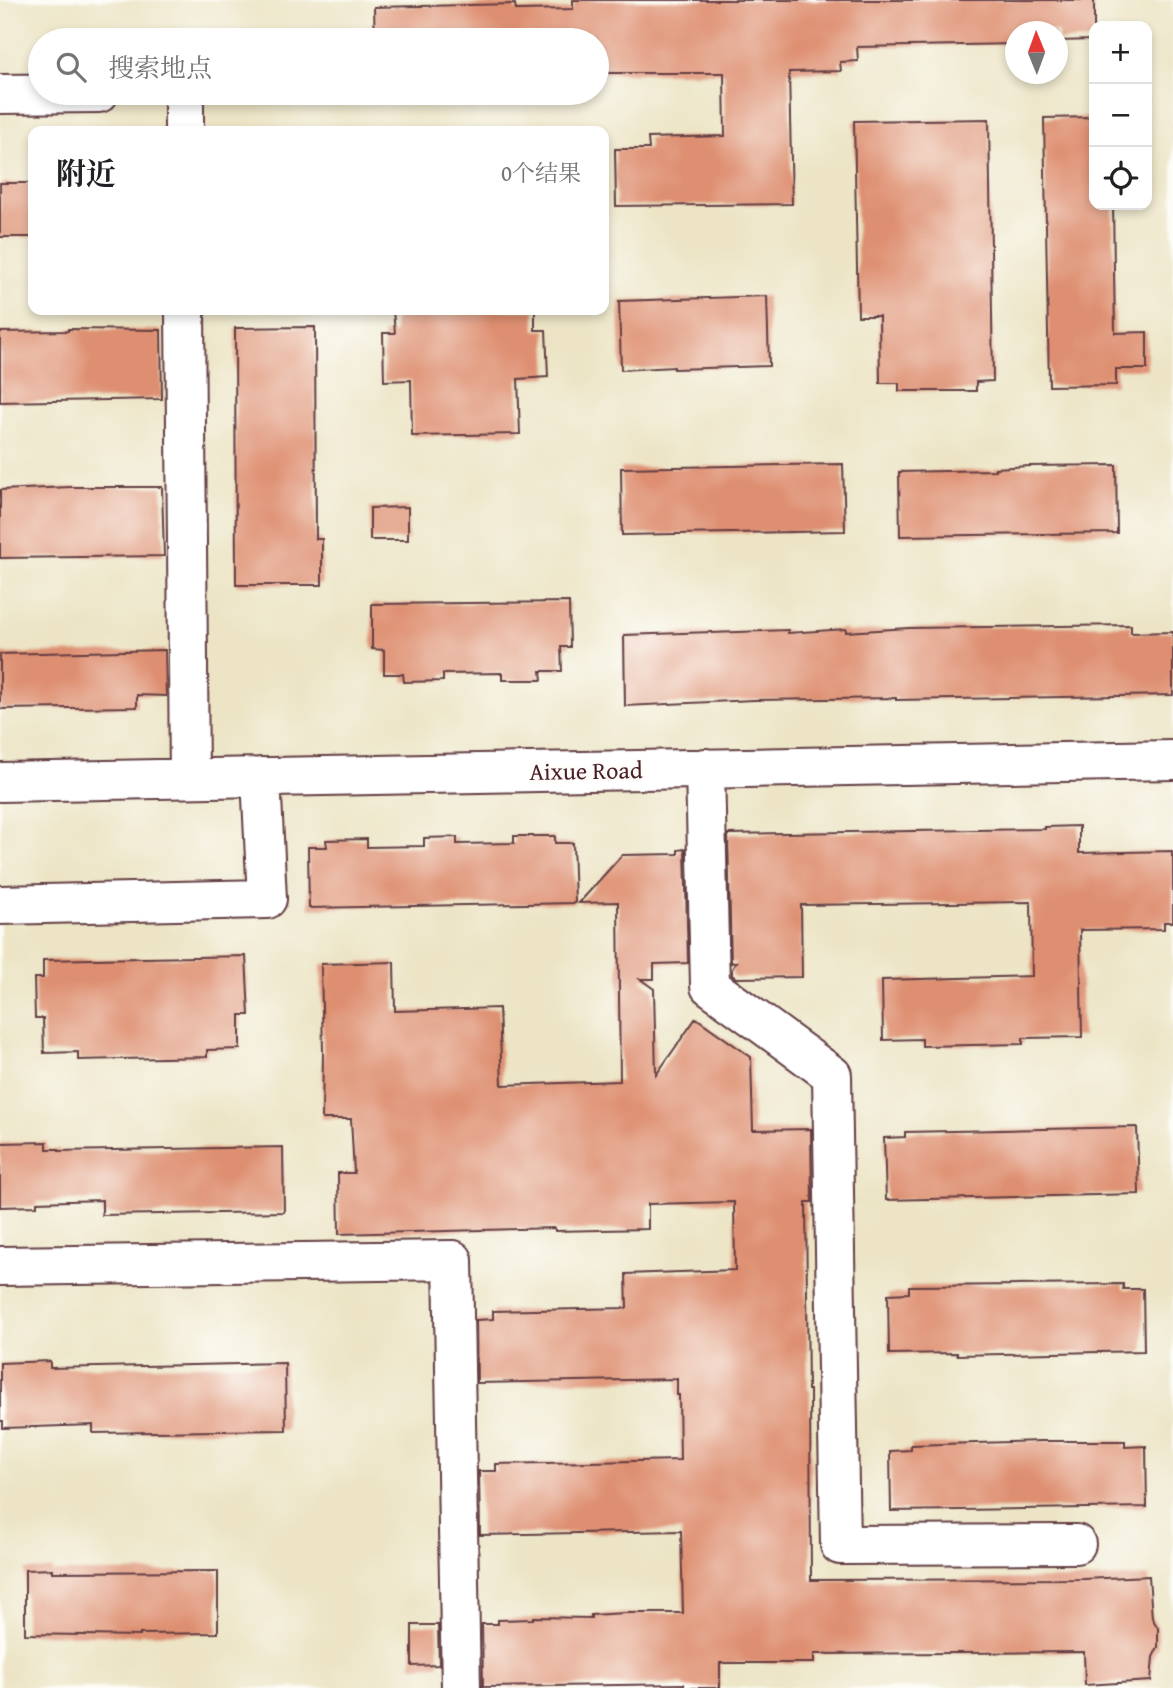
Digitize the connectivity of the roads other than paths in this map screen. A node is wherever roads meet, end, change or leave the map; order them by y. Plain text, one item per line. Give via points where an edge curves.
1 (0, 94) edge
2 (28, 94) edge
3 (184, 105) edge
4 (184, 126) edge
5 (185, 315) edge
6 (1173, 760) edge
7 (705, 768) junction
8 (261, 777) junction
9 (189, 779) junction
10 (0, 782) edge
11 (0, 905) edge
12 (0, 1266) edge
13 (1076, 1544) dead end
14 (461, 1688) edge

1 - 2 street
3 - 4 street
5 - 9 street
6 - 7 street, Aixue Road
7 - 8 street, Aixue Road
7 - 13 street via 710,986 832,1075 840,1545
8 - 9 street, Aixue Road
8 - 11 street via 267,899
9 - 10 street, Aixue Road
12 - 14 street via 453,1260

